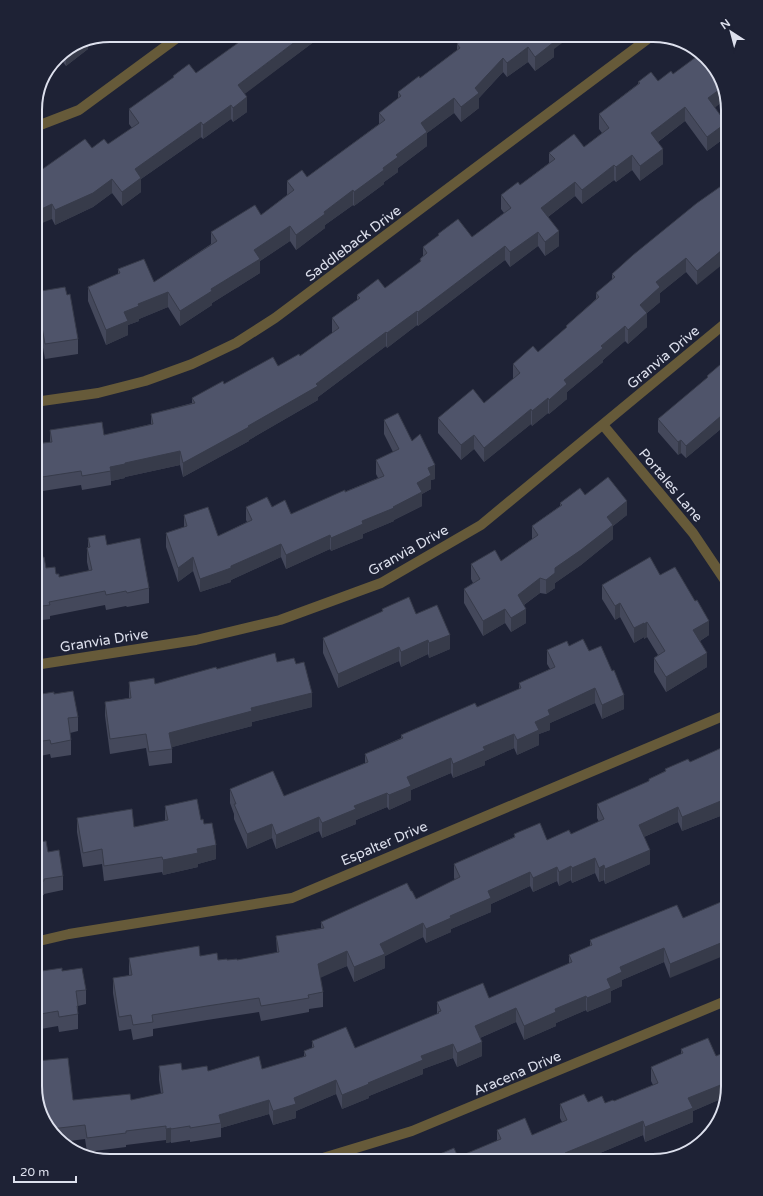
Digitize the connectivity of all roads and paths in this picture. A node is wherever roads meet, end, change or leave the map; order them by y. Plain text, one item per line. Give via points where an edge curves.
1 (171, 42) edge
2 (644, 42) edge
3 (42, 124) edge
4 (721, 327) edge
5 (42, 401) edge
6 (603, 425) junction
7 (721, 575) edge
8 (42, 663) edge
9 (721, 717) edge
10 (42, 940) edge
11 (721, 1003) edge
12 (336, 1154) edge

1 - 3 street via 79,110
2 - 5 street, Saddleback Drive via 275,318 236,343 192,364 144,381 98,393
4 - 6 street, Granvia Drive
6 - 7 street, Portales Lane via 693,533
6 - 8 street, Granvia Drive via 481,525 381,583 280,620 196,640
9 - 10 street, Espalter Drive via 292,898
11 - 12 street, Aracena Drive via 412,1131

